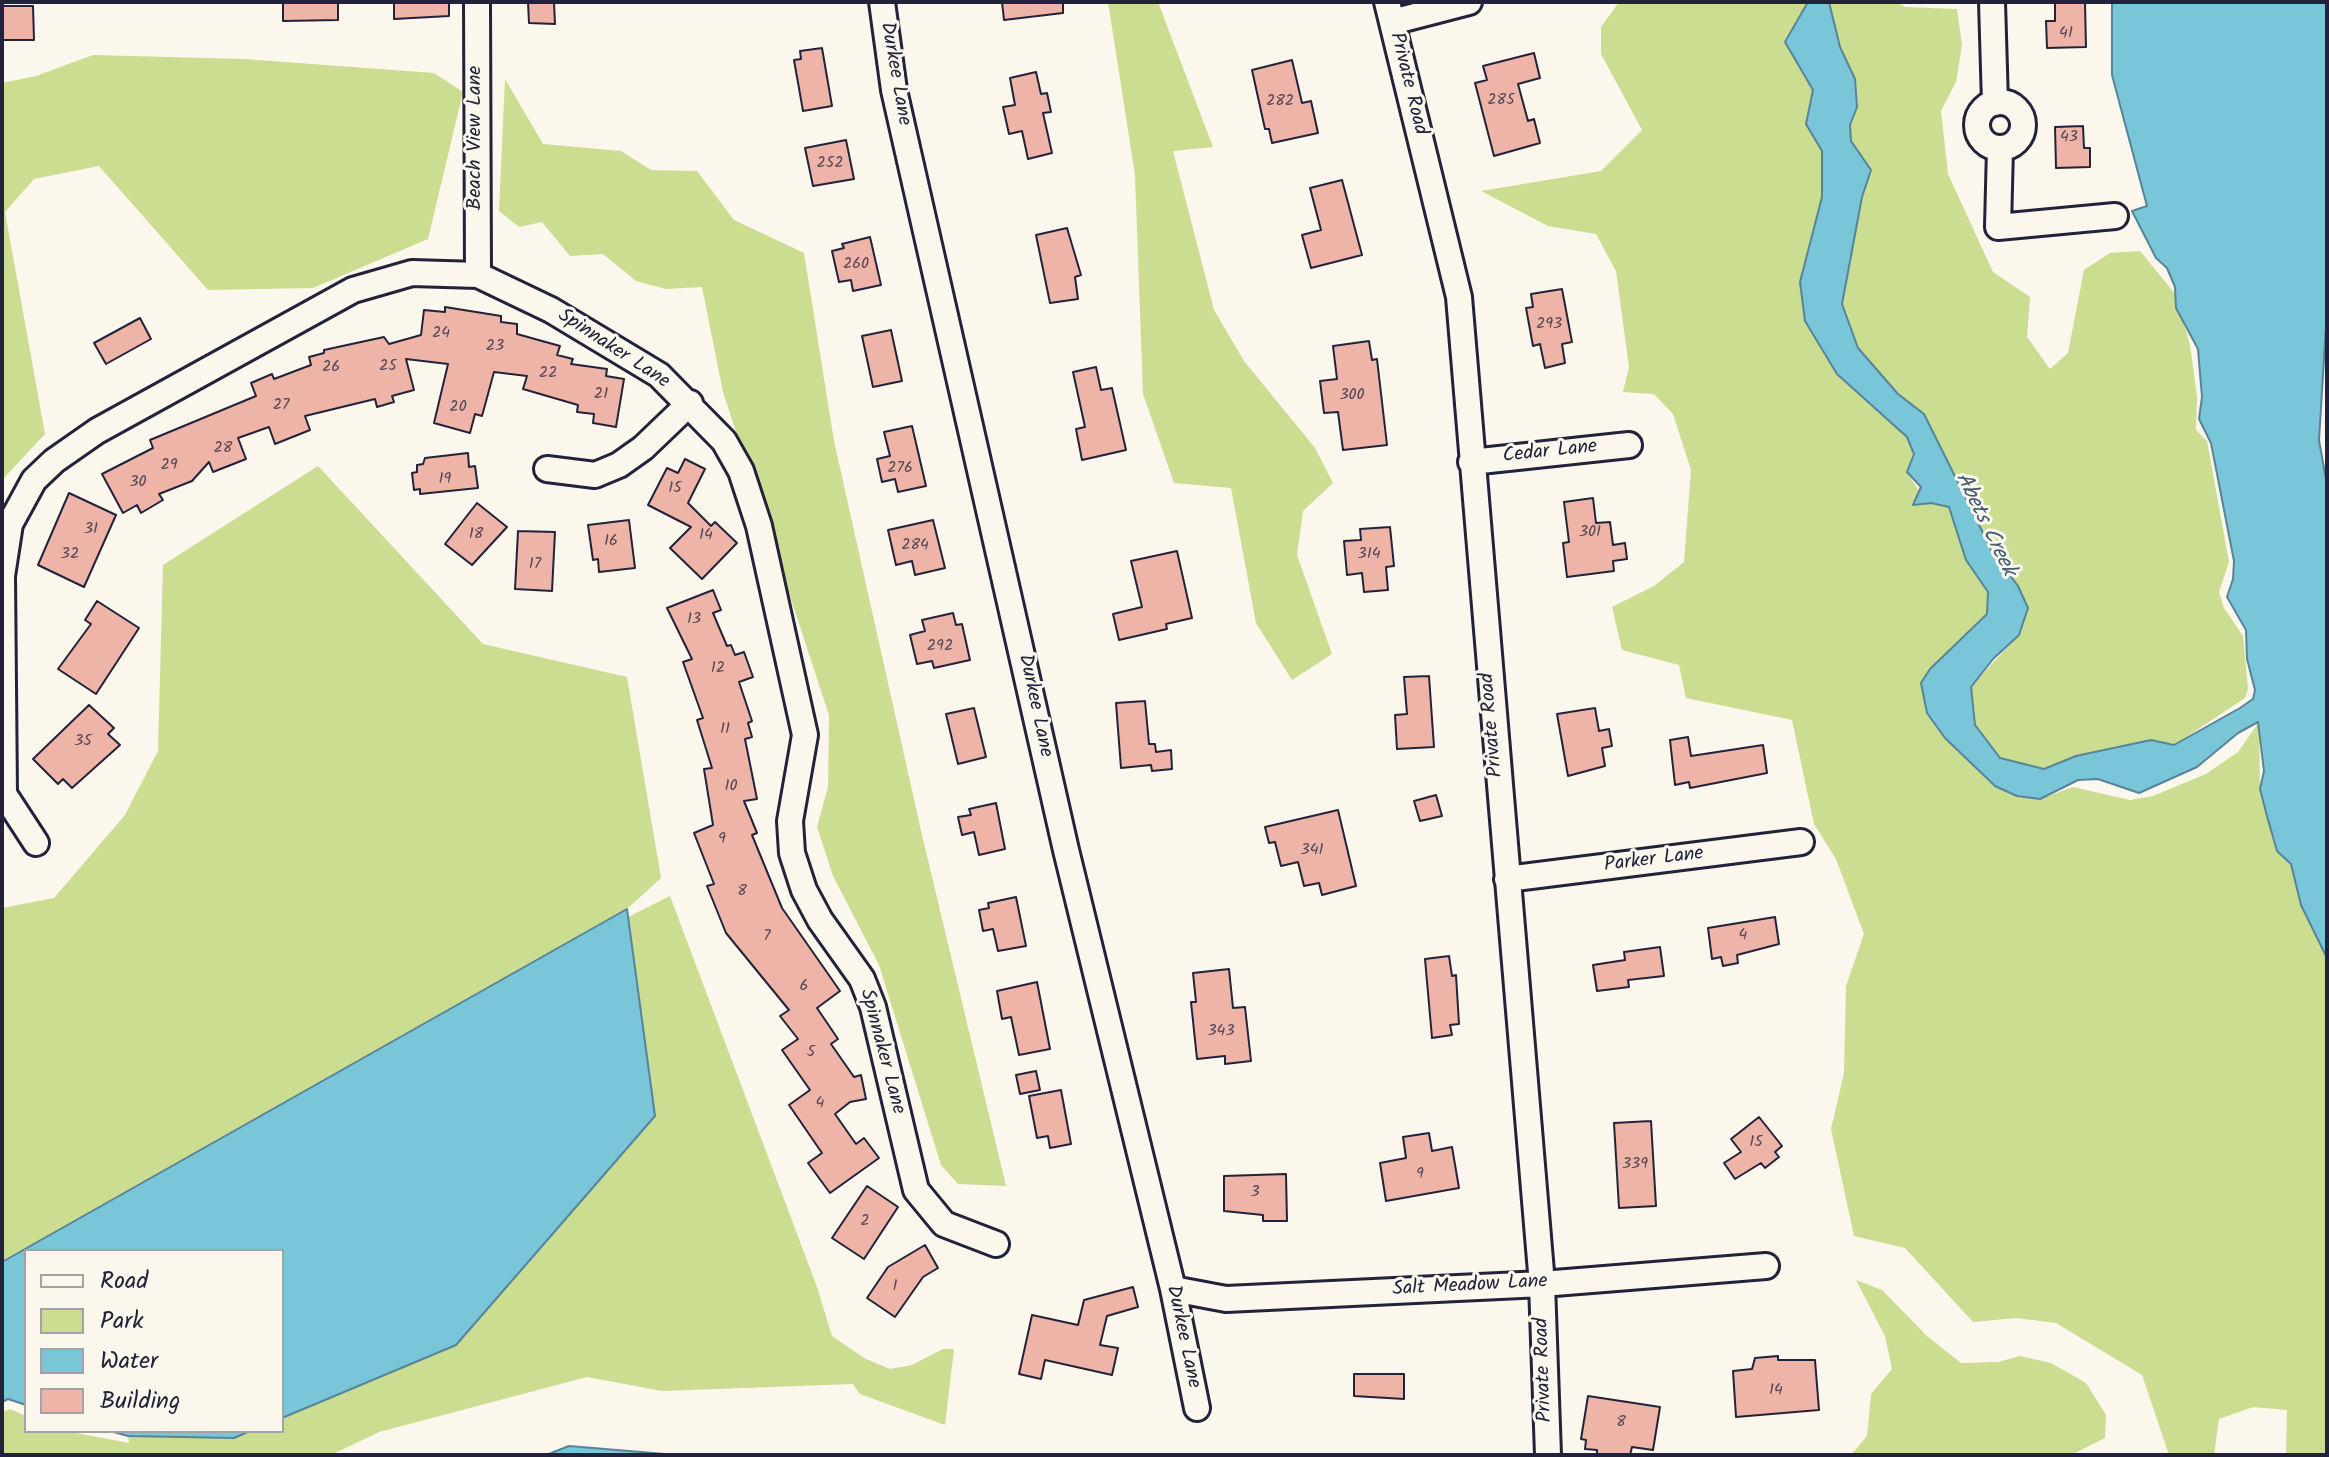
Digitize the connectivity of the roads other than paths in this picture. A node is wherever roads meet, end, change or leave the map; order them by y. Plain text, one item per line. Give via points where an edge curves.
1 (477, 2) edge
2 (882, 2) edge
3 (1469, 2) edge
4 (1992, 2) edge
5 (1389, 12) edge
6 (1995, 103) junction
7 (2000, 148) junction
8 (2115, 216) dead end
9 (478, 275) junction
10 (690, 403) junction
11 (1629, 445) dead end
12 (1471, 462) junction
13 (547, 469) dead end
14 (1801, 842) dead end
15 (36, 843) dead end
16 (1507, 879) junction
17 (996, 1244) dead end
18 (1766, 1266) dead end
19 (1542, 1284) junction
20 (1173, 1289) junction
21 (1197, 1408) dead end
22 (1548, 1455) edge

1 - 9 street, Beach View Lane
2 - 20 street, Durkee Lane via 894,90 1066,850
3 - 5 street
4 - 6 street
5 - 12 street, Private Road via 1459,297
6 - 7 street via 1985,108 1977,128 1990,146
6 - 7 street via 2013,106 2023,122 2017,140
7 - 8 street via 1998,227
9 - 10 street, Spinnaker Lane via 624,351
9 - 15 street, Spinnaker Lane via 412,273 353,290 97,431 34,480 10,524 2,592 4,794
10 - 13 street via 619,465 595,475
10 - 17 street, Spinnaker Lane via 724,441 741,471 759,526 805,735 790,821 792,853 804,890 862,979 873,1007 916,1190 944,1224
11 - 12 street, Cedar Lane
12 - 16 street, Private Road
14 - 16 street, Parker Lane
16 - 19 street, Private Road
18 - 19 street, Salt Meadow Lane
19 - 20 street, Salt Meadow Lane via 1226,1299
19 - 22 street, Private Road
20 - 21 street, Durkee Lane

